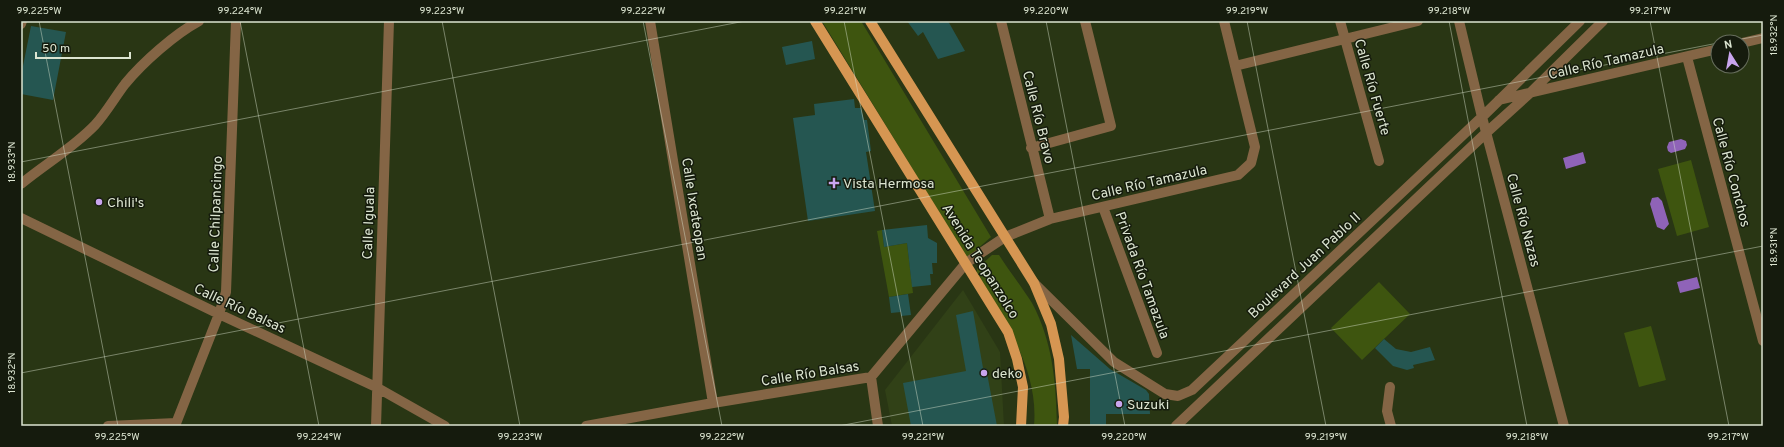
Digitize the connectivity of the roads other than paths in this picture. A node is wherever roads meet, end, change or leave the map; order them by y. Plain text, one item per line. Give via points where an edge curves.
1 (199, 21) edge
2 (236, 21) edge
3 (389, 21) edge
4 (650, 21) edge
5 (815, 21) edge
6 (870, 21) edge
7 (1001, 21) edge
8 (1224, 21) edge
9 (1340, 21) edge
10 (1418, 21) edge
11 (1459, 21) edge
12 (1580, 21) edge
13 (1604, 21) edge
14 (1086, 22) edge
15 (1763, 38) edge
16 (1344, 39) junction
17 (1750, 41) edge
18 (1710, 52) edge
19 (1687, 57) junction
20 (1235, 66) junction
21 (1530, 93) junction
22 (1499, 100) junction
23 (1482, 117) junction
24 (1486, 132) junction
25 (1031, 148) junction
26 (1379, 161) dead end
27 (21, 184) edge
28 (1103, 207) junction
29 (21, 218) edge
30 (1050, 219) junction
31 (1005, 237) junction
32 (966, 263) junction
33 (1034, 283) junction
34 (219, 314) junction
35 (1763, 341) edge
36 (1156, 353) dead end
37 (871, 377) junction
38 (376, 387) junction
39 (1390, 387) dead end
40 (713, 402) junction
41 (1179, 423) edge
42 (176, 425) edge
43 (108, 426) edge
44 (376, 426) edge
45 (445, 426) edge
46 (586, 426) edge
47 (878, 426) edge
48 (1021, 426) edge
49 (1063, 426) edge
50 (1391, 426) edge
51 (1564, 426) edge

1 - 27 street via 185,28 126,82 95,125 83,136
2 - 34 street, Calle Chilpancingo via 226,292
3 - 38 street, Calle Iguala
4 - 40 street, Calle Ixcateopan
5 - 32 main road, Avenida Teopanzolco
6 - 31 main road
7 - 25 street, Calle Río Bravo
8 - 20 street
9 - 16 street, Calle Río Fuerte
10 - 16 street
11 - 23 street, Calle Río Nazas
12 - 22 street, Boulevard Juan Pablo II
13 - 21 street, Boulevard Juan Pablo II
14 - 25 street via 1111,126
15 - 17 street
16 - 20 street
16 - 26 street, Calle Río Fuerte
18 - 19 street, Calle Río Tamazula
19 - 21 street, Calle Río Tamazula
19 - 35 street, Calle Río Conchos
20 - 28 street, Calle Río Tamazula via 1255,147 1251,163 1238,175
21 - 22 street, Calle Río Tamazula
21 - 24 street, Boulevard Juan Pablo II
22 - 23 street, Boulevard Juan Pablo II
23 - 24 street, Calle Río Nazas
23 - 33 street, Boulevard Juan Pablo II via 1192,390 1178,396 1165,394 1114,362
24 - 41 street, Boulevard Juan Pablo II
24 - 51 street, Calle Río Nazas
25 - 30 street, Calle Río Bravo
28 - 30 street, Calle Río Tamazula
28 - 36 street, Privada Río Tamazula
29 - 34 street, Calle Río Balsas
30 - 31 street, Calle Río Tamazula
31 - 32 street, Calle Río Balsas
31 - 33 main road
32 - 37 street, Calle Río Balsas
32 - 48 main road, Avenida Teopanzolco via 1008,332 1023,387
33 - 49 main road via 1051,324 1059,359
34 - 38 street, Calle Río Balsas
34 - 42 street, Calle Chilpancingo
37 - 40 street, Calle Río Balsas
37 - 47 street
38 - 44 street, Calle Iguala
38 - 45 street, Calle Río Balsas
39 - 50 street via 1387,411
40 - 46 street, Calle Río Balsas
42 - 43 street

